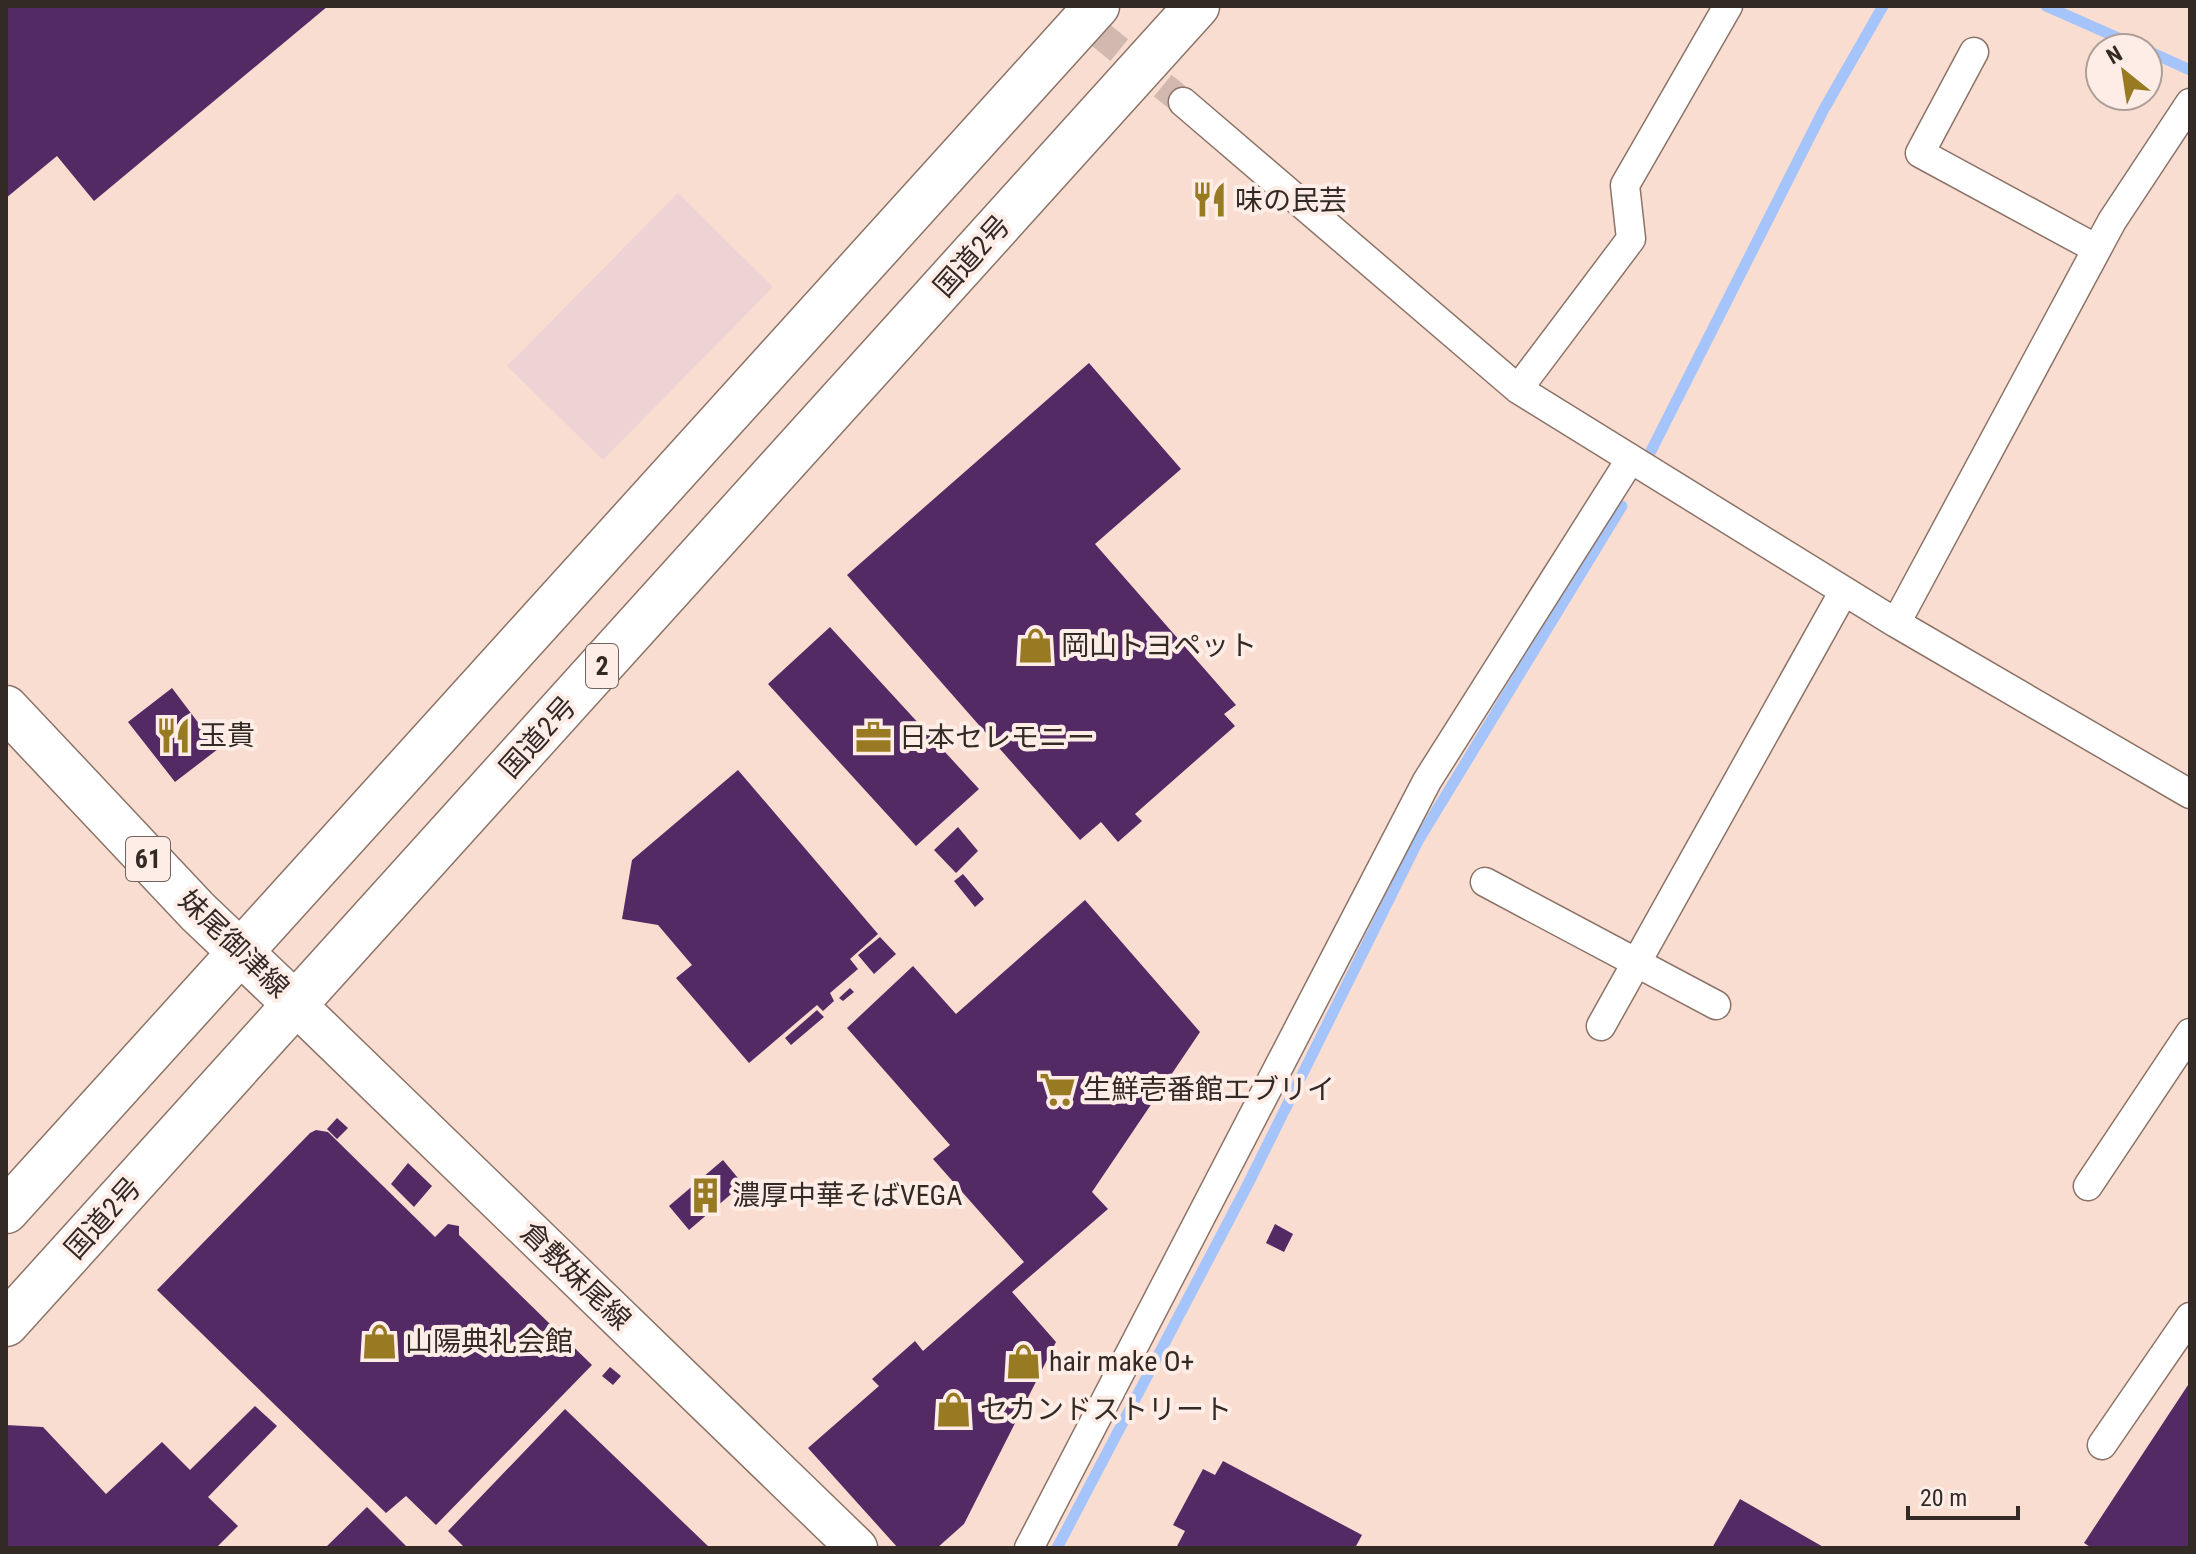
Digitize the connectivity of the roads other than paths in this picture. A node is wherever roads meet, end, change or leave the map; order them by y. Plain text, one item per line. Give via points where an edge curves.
1 (1097, 6) edge
2 (1197, 6) edge
3 (1728, 6) edge
4 (1974, 52) dead end
5 (1183, 102) tunnel mouth
6 (2190, 103) edge
7 (2097, 249) junction
8 (1518, 389) junction
9 (1630, 460) junction
10 (1844, 591) junction
11 (1896, 623) junction
12 (6, 708) edge
13 (2190, 794) edge
14 (1485, 882) dead end
15 (241, 950) junction
16 (1638, 963) junction
17 (296, 1005) junction
18 (1716, 1005) dead end
19 (1601, 1026) dead end
20 (2190, 1033) edge
21 (2088, 1186) dead end
22 (6, 1211) edge
23 (2190, 1317) edge
24 (6, 1324) edge
25 (2102, 1445) dead end
26 (857, 1548) edge
27 (1029, 1548) edge

1 - 15 main road
2 - 17 main road, 国道2号 / 2
3 - 8 street via 1625,185 1631,239
4 - 7 street via 1920,153
5 - 8 street
6 - 7 street
7 - 11 street
8 - 9 street
9 - 10 street
9 - 27 street via 1427,781
10 - 11 street
10 - 16 street
11 - 13 street
12 - 15 main road, 妹尾御津線 / 61 via 198,912
14 - 16 street
15 - 17 main road, 妹尾御津線 / 61
15 - 22 main road
16 - 18 street
16 - 19 street
17 - 24 main road, 国道2号 / 2
17 - 26 main road, 倉敷妹尾線
20 - 21 street
23 - 25 street

